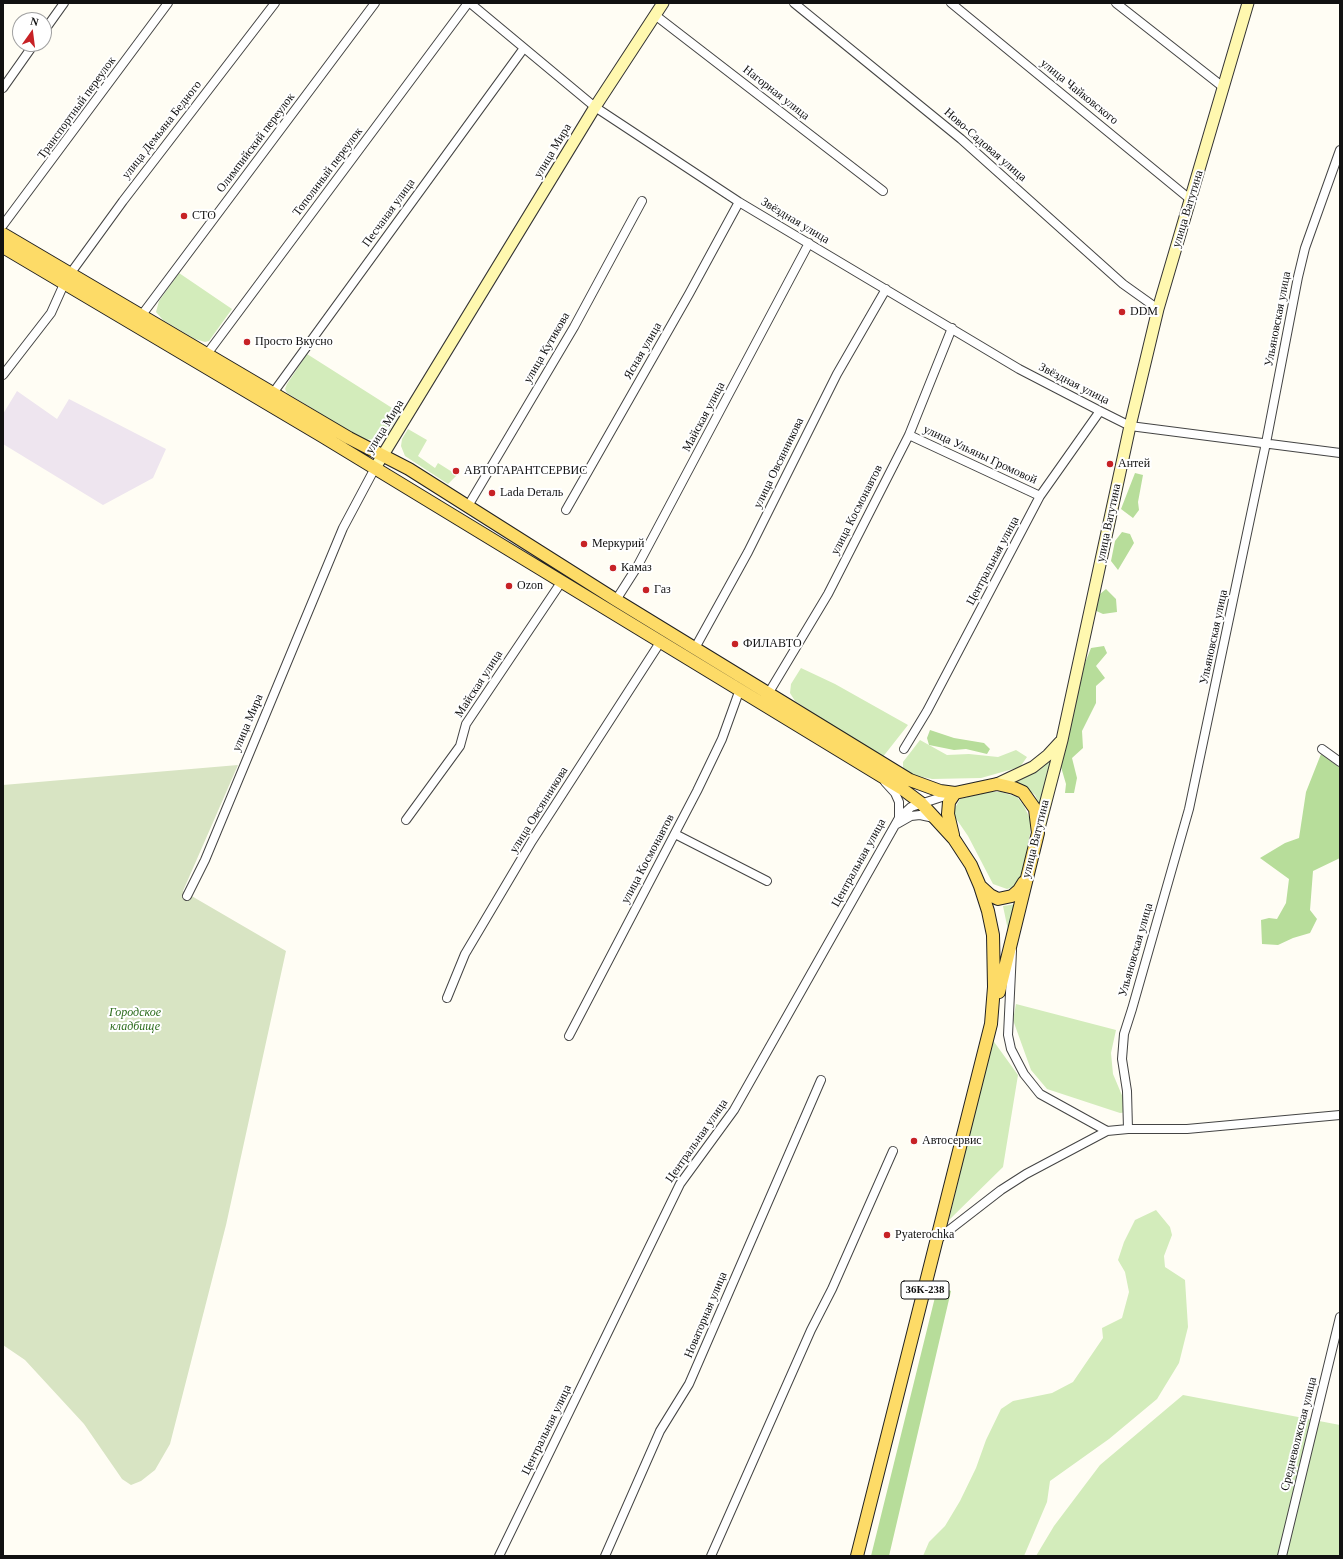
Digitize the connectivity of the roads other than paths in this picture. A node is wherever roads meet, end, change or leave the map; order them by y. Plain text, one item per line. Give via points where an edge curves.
1 (64, 3) edge
2 (168, 3) edge
3 (275, 3) edge
4 (375, 3) edge
5 (469, 3) edge
6 (663, 3) edge
7 (794, 3) edge
8 (951, 3) edge
9 (1116, 3) edge
10 (1248, 3) edge
11 (655, 15) junction
12 (52, 20) edge
13 (524, 48) junction
14 (28, 52) edge
15 (1223, 87) junction
16 (3, 88) edge
17 (595, 107) junction
18 (1340, 150) edge
19 (883, 191) dead end
20 (1191, 200) junction
21 (642, 201) dead end
22 (739, 202) junction
23 (3, 225) edge
24 (3, 234) edge
25 (809, 243) junction
26 (3, 247) edge
27 (67, 279) junction
28 (886, 289) junction
29 (1158, 309) junction
30 (141, 316) junction
31 (952, 328) junction
32 (207, 354) junction
33 (3, 374) edge
34 (273, 393) junction
35 (1100, 411) junction
36 (1130, 426) junction
37 (909, 435) junction
38 (1266, 443) junction
39 (1340, 453) edge
40 (383, 455) junction
41 (375, 468) junction
42 (1040, 496) junction
43 (468, 506) junction
44 (566, 510) dead end
45 (562, 581) junction
46 (616, 600) junction
47 (661, 641) junction
48 (695, 648) junction
49 (740, 690) junction
50 (768, 694) junction
51 (1062, 740) junction
52 (904, 749) dead end
53 (1322, 749) dead end
54 (1340, 762) edge
55 (881, 776) junction
56 (996, 784) junction
57 (955, 793) junction
58 (921, 803) junction
59 (898, 818) junction
60 (936, 818) junction
61 (406, 820) dead end
62 (893, 827) junction
63 (1038, 833) junction
64 (675, 834) junction
65 (954, 839) junction
66 (1026, 878) junction
67 (767, 881) dead end
68 (980, 886) junction
69 (187, 896) dead end
70 (1012, 936) junction
71 (447, 998) dead end
72 (991, 1024) junction
73 (569, 1036) dead end
74 (821, 1080) dead end
75 (1340, 1115) edge
76 (1128, 1129) junction
77 (1107, 1131) junction
78 (893, 1151) dead end
79 (939, 1238) junction
80 (1340, 1318) edge
81 (499, 1556) edge
82 (605, 1556) edge
83 (711, 1556) edge
84 (857, 1556) edge
85 (1282, 1556) edge

1 - 12 street
2 - 23 street, Транспортный переулок
3 - 27 street, улица Демьяна Бедного via 123,201
4 - 30 street, Олимпийский переулок
5 - 13 street, Звёздная улица
5 - 32 street, Тополиный переулок
6 - 11 main road, улица Мира
7 - 29 street, Ново-Садовая улица via 961,139 1123,284
8 - 20 street, улица Чайковского
9 - 15 street
10 - 15 main road, улица Ватутина
11 - 17 main road, улица Мира
11 - 19 street, Нагорная улица
13 - 17 street, Звёздная улица
13 - 34 street, Песчаная улица
14 - 16 street
15 - 20 main road, улица Ватутина
17 - 22 street, Звёздная улица
17 - 40 main road, улица Мира
18 - 38 street, Ульяновская улица via 1305,248
20 - 29 main road, улица Ватутина
21 - 43 street, улица Кутикова via 574,327
22 - 25 street, Звёздная улица
22 - 44 street, Ясная улица via 690,294
24 - 27 main road
25 - 28 street, Звёздная улица
25 - 46 street, Майская улица via 641,560
26 - 27 main road, 36К-238
27 - 30 main road
27 - 33 street, улица Демьяна Бедного via 51,312
27 - 41 main road, 36К-238
28 - 31 street, Звёздная улица
28 - 48 street, улица Овсянникова via 837,374 748,552
29 - 36 main road, улица Ватутина
30 - 32 main road
31 - 35 street, Звёздная улица via 1019,369
31 - 37 street, улица Космонавтов
32 - 34 main road
34 - 40 main road
35 - 36 street, Звёздная улица
35 - 42 street, Центральная улица
36 - 38 street, Звёздная улица
36 - 51 main road, улица Ватутина
37 - 42 street, улица Ульяны Громовой
37 - 50 street, улица Космонавтов via 828,594
38 - 39 street, Звёздная улица
38 - 76 street, Ульяновская улица via 1190,809 1124,1034 1122,1059 1127,1092
40 - 41 main road, улица Мира
40 - 43 main road
41 - 45 main road, 36К-238
41 - 69 street, улица Мира via 343,528 205,860
42 - 52 street, Центральная улица via 927,711
43 - 46 main road
45 - 47 main road, 36К-238
45 - 61 street, Майская улица via 466,724 460,746
46 - 48 main road
47 - 49 main road, 36К-238
47 - 71 street, улица Овсянникова via 528,848 465,954
48 - 50 main road
49 - 55 main road, 36К-238
49 - 64 street, улица Космонавтов via 722,739
50 - 57 main road via 910,780 940,791
51 - 56 main road via 1033,767
51 - 63 main road, улица Ватутина
53 - 54 street
55 - 58 main road, 36К-238
55 - 59 street via 896,793 899,802
56 - 57 main road
56 - 63 main road via 1014,788 1028,797 1035,809
57 - 58 street, Центральная улица
57 - 65 main road via 949,802 948,814
58 - 59 street, Центральная улица via 911,807
58 - 60 main road, 36К-238
59 - 62 street, Центральная улица
60 - 62 street via 911,816
60 - 65 main road, 36К-238
62 - 81 street, Центральная улица via 734,1110 680,1184
63 - 66 main road, улица Ватутина
64 - 67 street
64 - 73 street, улица Космонавтов
65 - 68 main road, 36К-238
66 - 68 main road via 1019,890 1004,898 998,899 990,895
66 - 70 main road, улица Ватутина
68 - 72 main road, 36К-238 via 988,911 995,957
70 - 72 main road, улица Ватутина
70 - 77 street via 1013,966 1007,1019 1011,1049 1024,1074 1040,1094
72 - 79 main road, 36К-238
74 - 82 street, Новаторная улица via 690,1384 660,1431
75 - 76 street via 1188,1129
76 - 77 street
77 - 79 street via 1026,1174
78 - 83 street
79 - 84 main road, 36К-238
80 - 85 street, Средневолжская улица

